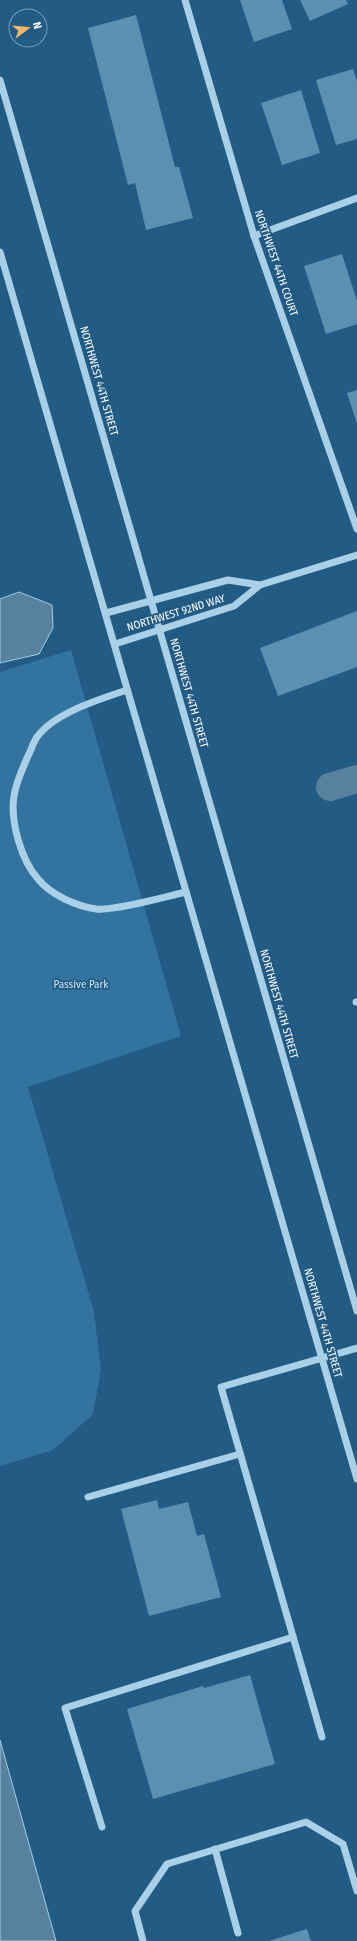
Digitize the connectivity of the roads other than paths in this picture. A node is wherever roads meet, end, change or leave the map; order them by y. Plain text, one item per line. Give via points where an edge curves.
1 (185, 0) edge
2 (0, 80) edge
3 (357, 198) edge
4 (254, 236) junction
5 (0, 252) edge
6 (357, 529) edge
7 (357, 555) edge
8 (260, 585) junction
9 (151, 600) junction
10 (106, 613) junction
11 (159, 630) junction
12 (115, 644) junction
13 (127, 690) junction
14 (186, 892) junction
15 (357, 1311) edge
16 (357, 1348) edge
17 (322, 1358) junction
18 (240, 1454) junction
19 (357, 1479) edge
20 (88, 1498) dead end
21 (293, 1637) junction
22 (322, 1737) dead end
23 (102, 1827) dead end
24 (215, 1849) junction
25 (357, 1891) edge
26 (238, 1933) dead end
27 (143, 1941) edge

1 - 4 street, NORTHWEST 44TH COURT
2 - 9 street, NORTHWEST 44TH STREET
3 - 4 street
4 - 6 street, NORTHWEST 44TH COURT
5 - 10 street, NORTHWEST 44TH STREET
7 - 8 street, NORTHWEST 92ND WAY
8 - 9 street, NORTHWEST 92ND WAY via 228,580
8 - 11 street, NORTHWEST 92ND WAY via 234,606
9 - 10 street, NORTHWEST 92ND WAY
9 - 11 street, NORTHWEST 44TH STREET
10 - 12 street, NORTHWEST 44TH STREET
11 - 12 street, NORTHWEST 92ND WAY
11 - 15 street, NORTHWEST 44TH STREET
12 - 13 street, NORTHWEST 44TH STREET
13 - 14 street, NORTHWEST 44TH STREET
13 - 14 street via 78,708 52,723 37,737 18,777 14,797 14,825 29,865 38,879 51,891 76,904 98,909
14 - 17 street, NORTHWEST 44TH STREET
16 - 17 street
17 - 18 street via 221,1387
17 - 19 street, NORTHWEST 44TH STREET
18 - 20 street
18 - 21 street
21 - 22 street
21 - 23 street via 65,1708
24 - 25 street via 306,1822 342,1844
24 - 26 street
24 - 27 street via 167,1864 135,1911

